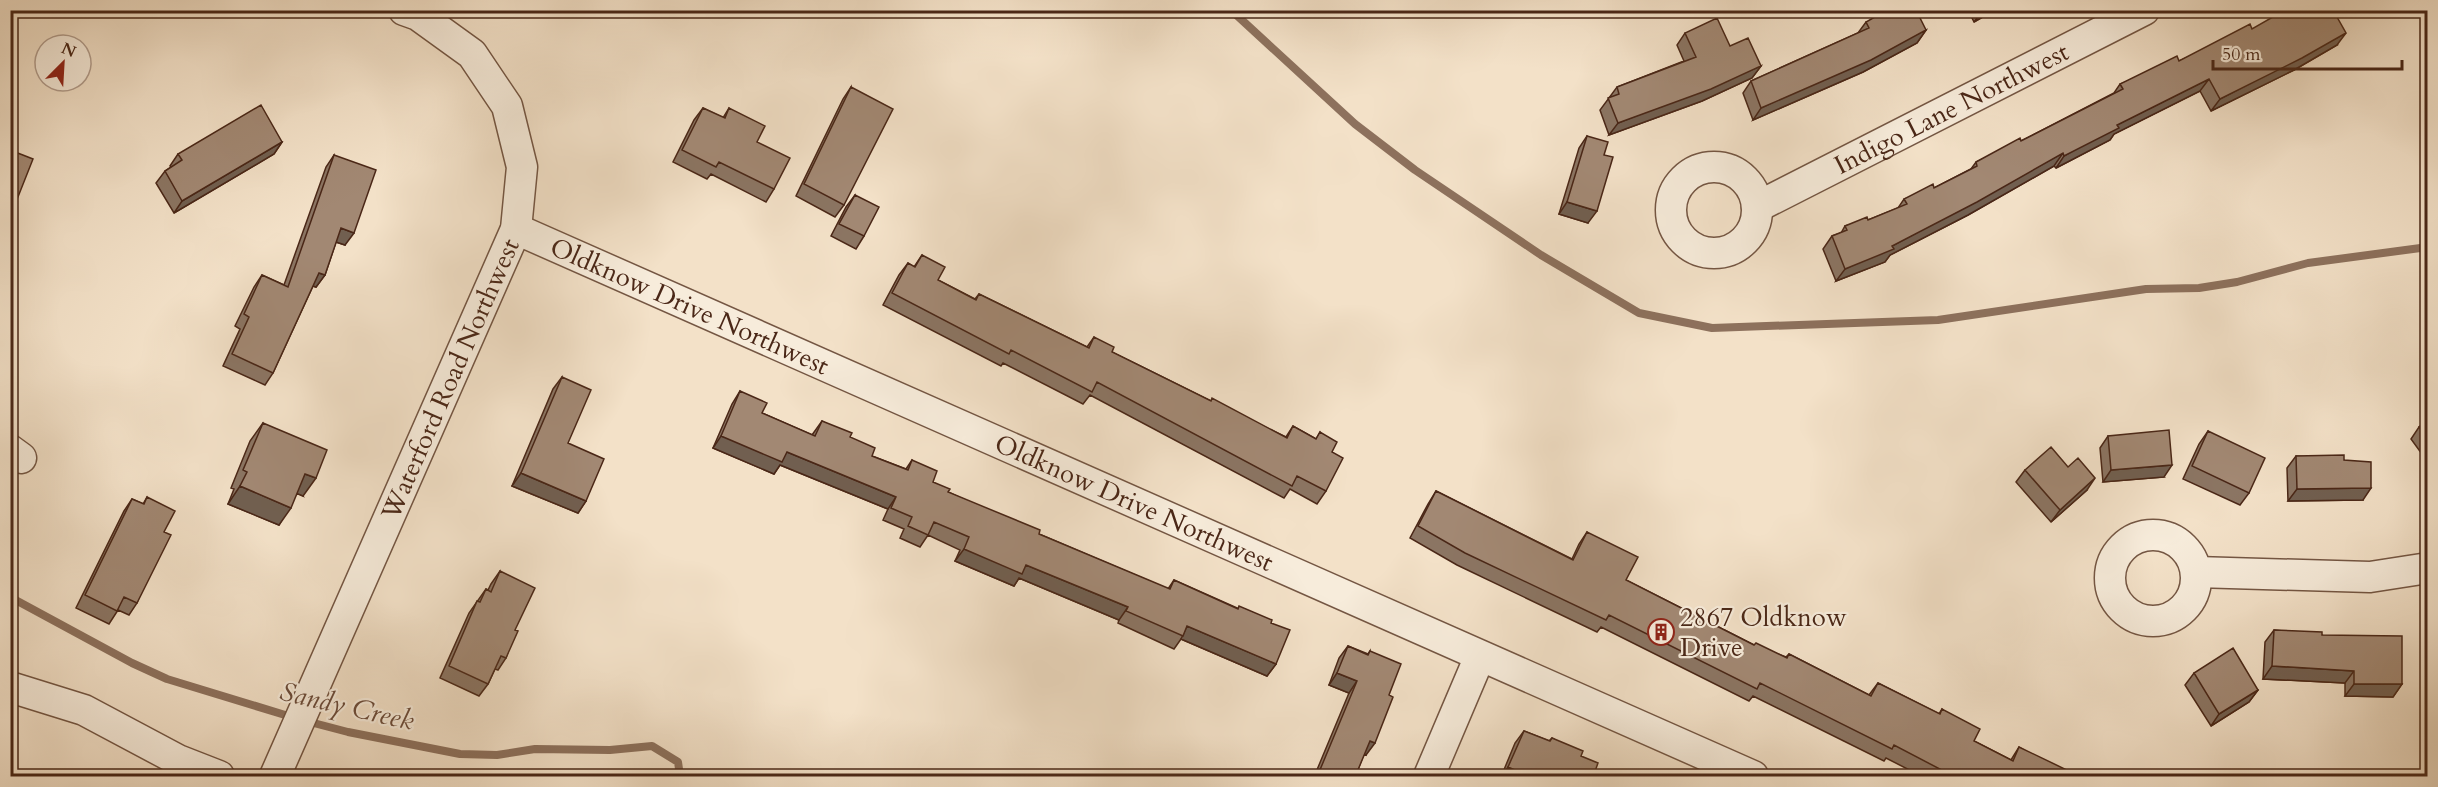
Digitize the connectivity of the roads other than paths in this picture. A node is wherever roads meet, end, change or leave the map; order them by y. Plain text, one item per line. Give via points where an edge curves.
1 (404, 10) edge
2 (2144, 10) edge
3 (1757, 207) dead end
4 (516, 229) junction
5 (2427, 568) edge
6 (2196, 572) dead end
7 (1480, 656) junction
8 (10, 687) edge
9 (219, 777) edge
10 (275, 777) edge
11 (1429, 777) edge
12 (1753, 777) edge

1 - 4 street, Waterford Road Northwest via 418,15 472,54 507,106 522,167
2 - 3 street, Indigo Lane Northwest
4 - 7 street, Oldknow Drive Northwest
4 - 10 street, Waterford Road Northwest
5 - 6 street via 2370,577
7 - 11 street
7 - 12 street, Oldknow Drive Northwest
8 - 9 street via 84,710

